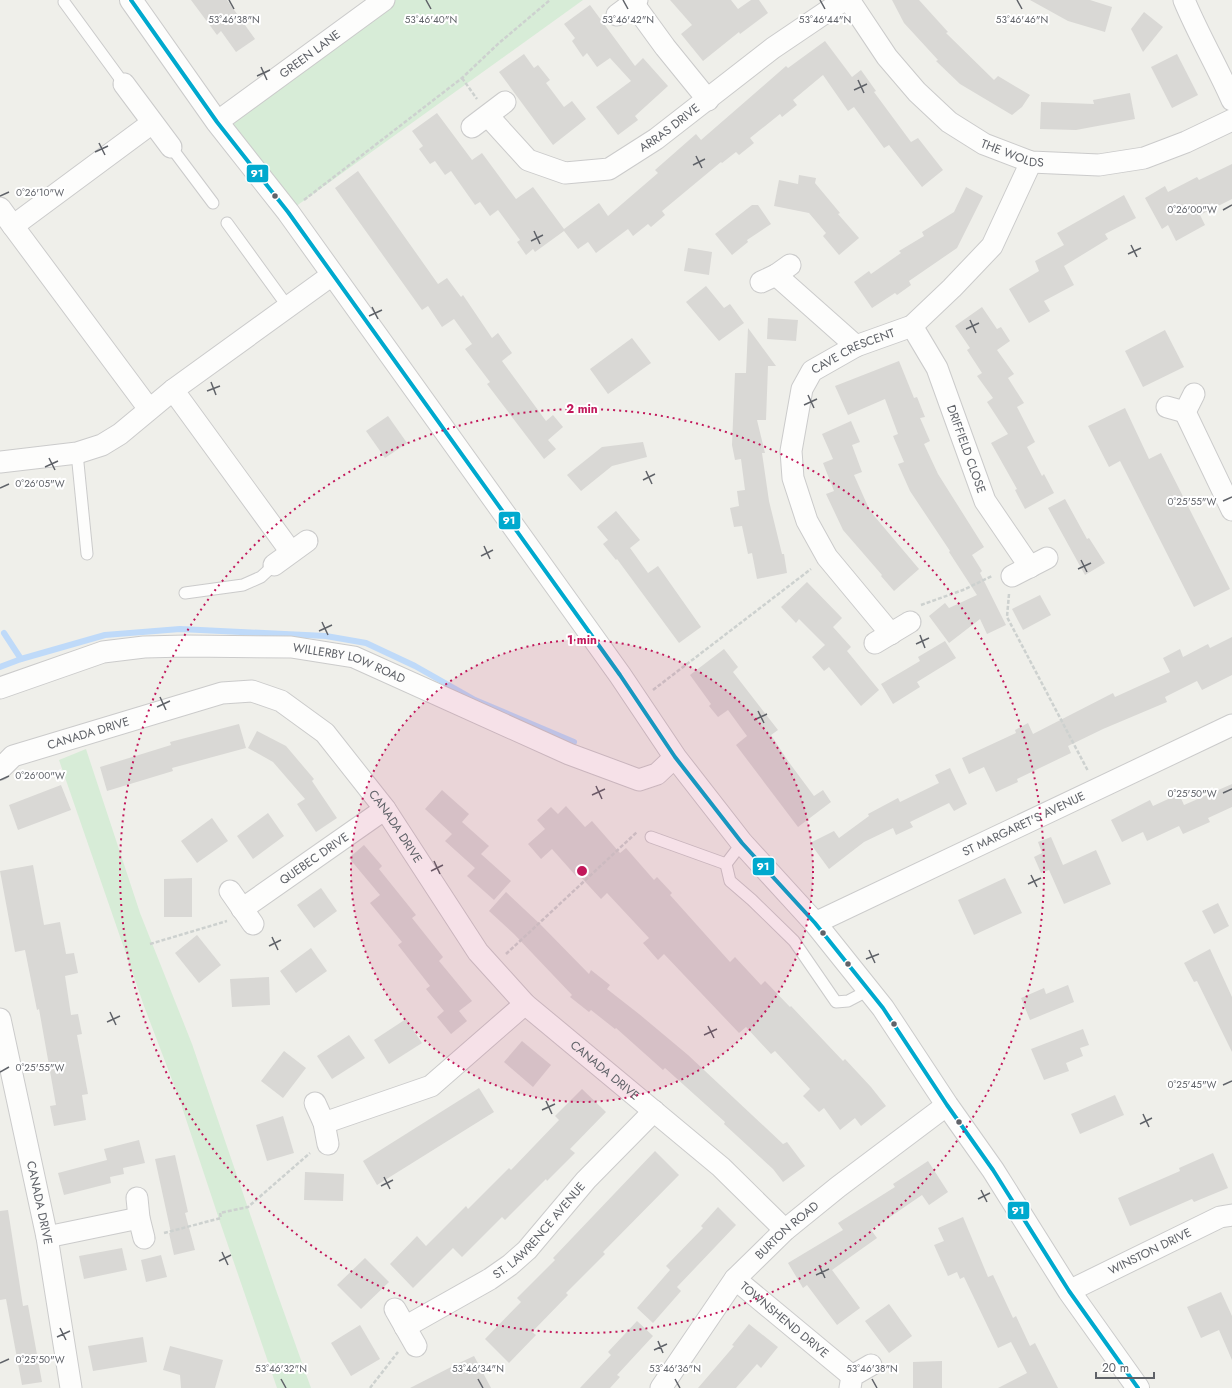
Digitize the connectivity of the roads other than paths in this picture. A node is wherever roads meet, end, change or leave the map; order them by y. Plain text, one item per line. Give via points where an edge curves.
1 (131, 0) edge
2 (384, 0) edge
3 (844, 0) edge
4 (848, 0) edge
5 (1184, 0) edge
6 (635, 1) edge
7 (64, 2) dead end
8 (617, 15) dead end
9 (124, 84) joint
10 (708, 100) junction
11 (1232, 100) edge
12 (505, 102) dead end
13 (1232, 120) edge
14 (217, 122) junction
15 (152, 123) junction
16 (171, 147) joint
17 (1031, 162) junction
18 (213, 203) dead end
19 (0, 208) edge
20 (227, 223) dead end
21 (13, 226) junction
22 (776, 274) dead end
23 (332, 275) junction
24 (288, 307) junction
25 (912, 326) junction
26 (856, 346) junction
27 (173, 390) junction
28 (1182, 404) dead end
29 (149, 409) junction
30 (77, 453) junction
31 (0, 462) edge
32 (1232, 510) edge
33 (87, 554) dead end
34 (274, 565) joint
35 (1022, 568) road end
36 (185, 593) dead end
37 (912, 615) road end
38 (0, 688) edge
39 (1232, 724) edge
40 (675, 757) junction
41 (0, 769) edge
42 (385, 809) junction
43 (651, 837) road end
44 (742, 843) junction
45 (726, 864) junction
46 (230, 891) dead end
47 (815, 923) junction
48 (869, 990) junction
49 (525, 1004) junction
50 (0, 1019) edge
51 (316, 1103) dead end
52 (947, 1105) junction
53 (654, 1111) junction
54 (1232, 1215) edge
55 (785, 1230) junction
56 (47, 1237) junction
57 (144, 1238) road end
58 (735, 1279) junction
59 (1069, 1291) junction
60 (395, 1309) dead end
61 (871, 1365) dead end
62 (851, 1382) edge
63 (71, 1388) edge
64 (661, 1388) edge
65 (1138, 1388) edge

1 - 14 street
2 - 14 street, GREEN LANE
3 - 10 street, ARRAS DRIVE via 773,48
4 - 17 street, THE WOLDS via 887,57 917,92 949,122 984,144
5 - 11 street
6 - 8 street
6 - 10 street via 665,47
7 - 9 lane
9 - 15 street
10 - 12 street, ARRAS DRIVE via 656,139 609,168 566,173 528,160 480,122
13 - 17 street, THE WOLDS via 1144,158 1099,166
14 - 23 street via 288,212
15 - 16 street
15 - 21 street
16 - 18 lane
17 - 25 street, CAVE CRESCENT via 992,246
19 - 21 street
20 - 24 lane
21 - 29 street
22 - 26 street
23 - 24 street
23 - 40 street via 639,702
24 - 27 street
25 - 26 street, CAVE CRESCENT
25 - 35 street, DRIFFIELD CLOSE via 937,368 985,501
26 - 37 street, CAVE CRESCENT via 812,371 802,389 791,451 793,478 807,521 827,557 883,638
27 - 29 street
27 - 34 street via 299,546
28 - 32 street
29 - 30 street via 120,434 102,445
30 - 31 street
30 - 33 lane
34 - 36 lane via 252,582 243,585
38 - 40 street, WILLERBY LOW ROAD via 103,652 172,646 291,647 354,657 569,754 639,780 657,774
39 - 47 street, ST MARGARET'S AVENUE
40 - 44 street
41 - 42 street, CANADA DRIVE via 13,756 69,738 222,693 252,691 281,701 326,733
42 - 46 street, QUEBEC DRIVE via 248,917
42 - 49 street, CANADA DRIVE via 478,952
43 - 45 lane
44 - 45 lane
44 - 47 street
45 - 48 lane via 730,881 794,941 836,1002 848,1000
47 - 48 street
48 - 52 street
49 - 51 street via 431,1086 326,1135
49 - 53 street, CANADA DRIVE
50 - 56 street, CANADA DRIVE
52 - 55 street, BURTON ROAD
52 - 59 street via 993,1170
53 - 55 street, CANADA DRIVE via 721,1167
53 - 60 street, ST. LAWRENCE AVENUE via 586,1180 527,1250 510,1265 411,1338
54 - 59 street, WINSTON DRIVE via 1220,1217
55 - 58 street, BURTON ROAD
56 - 57 street via 138,1208
56 - 63 street, CANADA DRIVE
58 - 62 street, TOWNSHEND DRIVE
58 - 64 street, BURTON ROAD
59 - 65 street
61 - 62 street, TOWNSHEND DRIVE

